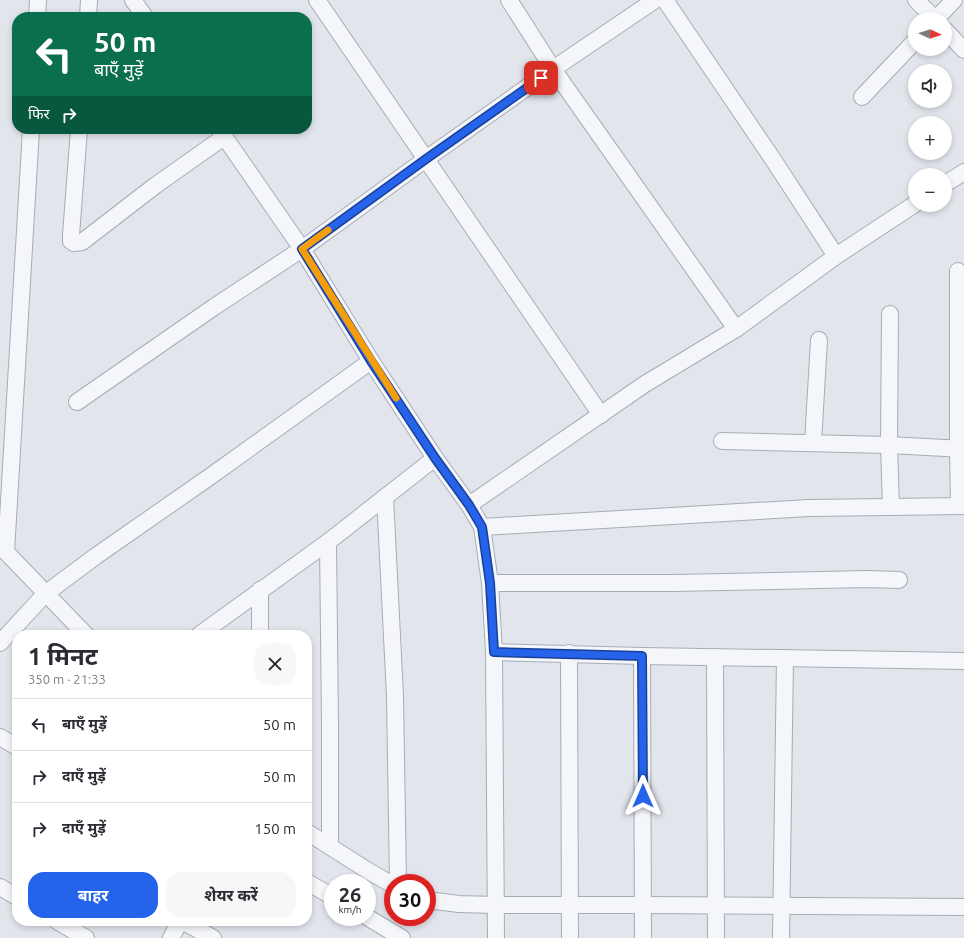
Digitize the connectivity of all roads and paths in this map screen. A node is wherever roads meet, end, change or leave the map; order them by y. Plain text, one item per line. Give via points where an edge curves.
1 (38, 0) edge
2 (89, 0) edge
3 (133, 0) edge
4 (317, 0) edge
5 (509, 0) edge
6 (655, 0) edge
7 (665, 0) edge
8 (916, 0) edge
9 (954, 0) edge
10 (37, 12) edge
11 (88, 12) edge
12 (141, 12) edge
13 (928, 12) edge
14 (942, 12) edge
15 (952, 37) edge
16 (908, 48) edge
17 (964, 50) edge
18 (553, 69) junction
19 (862, 97) dead end
20 (31, 134) edge
21 (79, 134) edge
22 (221, 134) edge
23 (223, 134) edge
24 (426, 159) junction
25 (964, 172) edge
26 (952, 180) edge
27 (908, 209) edge
28 (302, 249) junction
29 (836, 256) junction
30 (958, 271) dead end
31 (890, 314) dead end
32 (736, 329) junction
33 (820, 340) dead end
34 (371, 361) junction
35 (77, 402) dead end
36 (601, 415) junction
37 (722, 441) dead end
38 (813, 443) junction
39 (889, 445) junction
40 (961, 448) edge
41 (435, 458) junction
42 (385, 497) junction
43 (469, 505) junction
44 (962, 506) edge
45 (891, 507) junction
46 (482, 527) junction
47 (328, 542) junction
48 (3, 549) edge
49 (899, 580) dead end
50 (490, 583) junction
51 (260, 590) junction
52 (45, 594) junction
53 (81, 630) edge
54 (206, 630) edge
55 (260, 630) edge
56 (0, 643) edge
57 (494, 652) junction
58 (569, 653) junction
59 (642, 656) junction
60 (715, 657) junction
61 (785, 658) junction
62 (964, 661) edge
63 (0, 737) edge
64 (12, 744) edge
65 (312, 835) edge
66 (330, 846) junction
67 (398, 874) edge
68 (384, 879) edge
69 (312, 885) edge
70 (0, 887) edge
71 (324, 892) edge
72 (12, 894) edge
73 (436, 901) edge
74 (496, 905) junction
75 (570, 905) junction
76 (644, 905) junction
77 (716, 906) junction
78 (780, 906) junction
79 (964, 907) edge
80 (376, 922) edge
81 (66, 926) edge
82 (178, 926) edge
83 (190, 926) edge
84 (86, 938) edge
85 (171, 938) edge
86 (212, 938) edge
87 (402, 938) edge
88 (496, 938) edge
89 (570, 938) edge
90 (643, 938) edge
91 (716, 938) edge
92 (781, 938) edge

1 - 10 street
2 - 11 street
3 - 12 street
4 - 24 street
5 - 18 street
6 - 18 street
7 - 29 street
8 - 13 street
9 - 14 street
15 - 17 street
16 - 19 street
18 - 24 street
18 - 32 street
20 - 48 street
21 - 22 street via 71,236 74,243 82,242
23 - 28 street
24 - 28 street
24 - 36 street
25 - 26 street
27 - 29 street
28 - 34 street
28 - 35 street
29 - 32 street
30 - 40 street
31 - 39 street
32 - 36 street via 645,384
33 - 38 street
34 - 41 street
34 - 52 street
36 - 43 street
37 - 38 street
38 - 39 street
39 - 40 street
39 - 45 street
40 - 44 street
41 - 42 street
41 - 43 street
42 - 47 street
42 - 67 street via 394,696
43 - 46 street
44 - 45 street
45 - 46 street via 809,508
46 - 50 street
47 - 51 street
47 - 66 street
48 - 52 street
49 - 50 street
50 - 57 street
51 - 54 street
51 - 55 street
52 - 53 street
52 - 56 street
57 - 58 street
57 - 74 street
58 - 59 street
58 - 75 street
59 - 60 street
59 - 76 street
60 - 61 street
60 - 77 street
61 - 62 street
61 - 78 street
63 - 64 street
65 - 66 street
66 - 68 street
69 - 71 street
70 - 72 street
73 - 74 street
74 - 75 street
74 - 88 street
75 - 76 street
75 - 89 street
76 - 77 street
76 - 90 street
77 - 78 street
77 - 91 street
78 - 79 street
78 - 92 street
80 - 87 street
81 - 84 street
82 - 85 street
83 - 86 street

